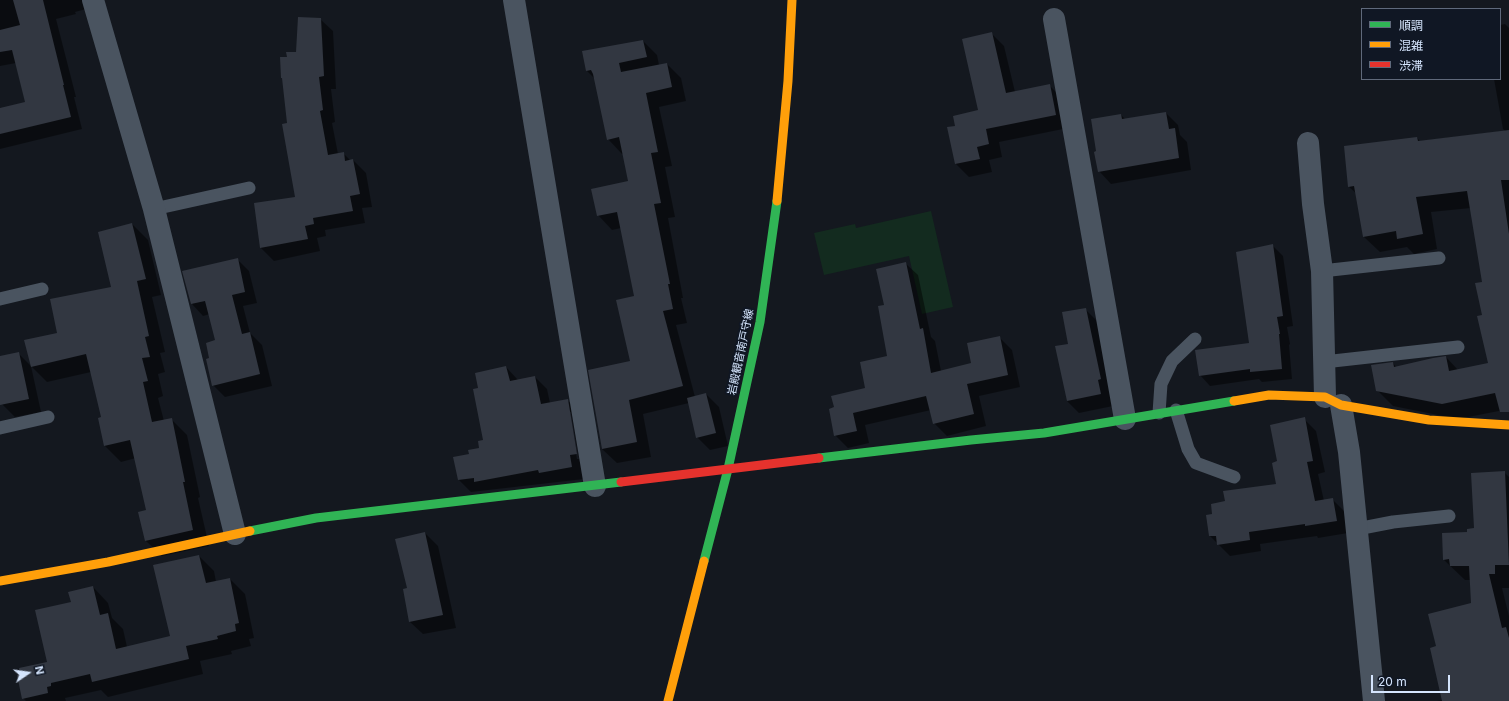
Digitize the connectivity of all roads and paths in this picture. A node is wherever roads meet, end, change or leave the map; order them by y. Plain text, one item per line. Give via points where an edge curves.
1 (93, 0) edge
2 (514, 0) edge
3 (792, 0) edge
4 (1054, 20) dead end
5 (1308, 143) dead end
6 (249, 188) dead end
7 (154, 209) junction
8 (1439, 258) dead end
9 (1322, 271) junction
10 (42, 289) dead end
11 (0, 299) edge
12 (1195, 339) dead end
13 (1458, 347) dead end
14 (1324, 362) junction
15 (1333, 401) junction
16 (1176, 410) junction
17 (1159, 413) junction
18 (48, 417) dead end
19 (1125, 419) junction
20 (1509, 425) edge
21 (0, 428) edge
22 (728, 468) junction
23 (1234, 477) dead end
24 (595, 486) junction
25 (1449, 516) dead end
26 (1357, 529) junction
27 (235, 534) junction
28 (0, 581) edge
29 (668, 701) edge
30 (1374, 701) edge

1 - 7 street
2 - 24 street
3 - 22 street, 岩殿観音南戸守線 via 788,81 775,221 760,322
4 - 19 street
5 - 9 street
6 - 7 lane
7 - 27 street
8 - 9 lane
9 - 14 street
10 - 11 lane
12 - 17 lane via 1172,361 1161,384
13 - 14 lane
14 - 15 street
15 - 16 street via 1269,395
15 - 20 street via 1428,420
15 - 26 street via 1348,452
16 - 17 street
16 - 23 lane via 1188,450 1196,463
17 - 19 street
18 - 21 lane
19 - 22 street via 1044,433
22 - 24 street
22 - 29 street, 岩殿観音南戸守線
24 - 27 street via 316,518
25 - 26 lane
26 - 30 street
27 - 28 street via 108,562

